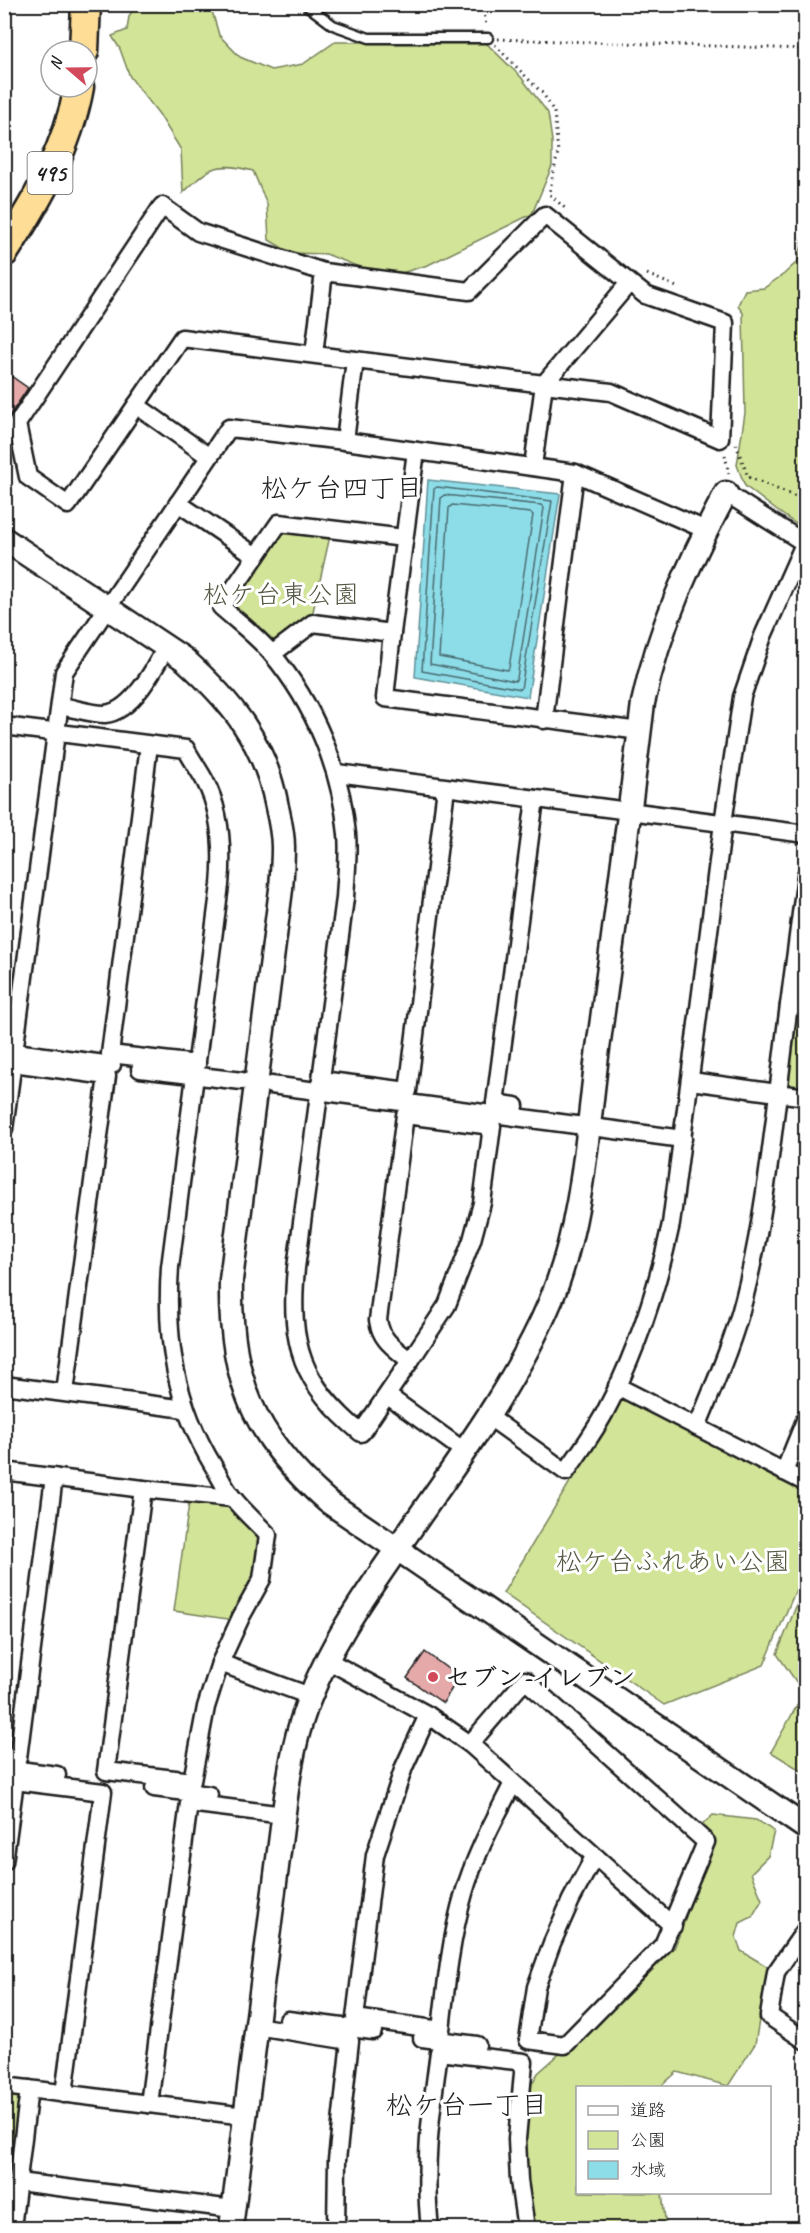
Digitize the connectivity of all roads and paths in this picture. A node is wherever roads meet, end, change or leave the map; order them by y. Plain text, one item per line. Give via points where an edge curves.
1 (86, 4) edge
2 (305, 4) edge
3 (483, 4) edge
4 (488, 38) junction
5 (85, 39) edge
6 (806, 50) edge
7 (76, 99) edge
8 (575, 217) dead end
9 (4, 252) edge
10 (324, 272) junction
11 (643, 272) dead end
12 (629, 283) junction
13 (681, 289) dead end
14 (314, 354) junction
15 (355, 360) junction
16 (544, 384) junction
17 (136, 405) junction
18 (728, 440) junction
19 (345, 441) junction
20 (416, 451) junction
21 (208, 456) junction
22 (533, 466) junction
23 (575, 473) junction
24 (726, 493) junction
25 (806, 501) edge
26 (178, 502) junction
27 (706, 530) junction
28 (404, 538) junction
29 (4, 539) edge
30 (805, 544) edge
31 (256, 556) junction
32 (107, 607) junction
33 (392, 633) junction
34 (166, 647) junction
35 (272, 654) junction
36 (60, 706) junction
37 (544, 720) junction
38 (4, 726) edge
39 (640, 731) junction
40 (56, 733) junction
41 (149, 745) junction
42 (337, 773) junction
43 (446, 788) junction
44 (535, 799) junction
45 (629, 812) junction
46 (723, 823) junction
47 (806, 834) edge
48 (806, 875) edge
49 (797, 1006) edge
50 (14, 1058) junction
51 (196, 1070) junction
52 (691, 1080) junction
53 (242, 1081) dead end
54 (271, 1085) dead end
55 (320, 1086) junction
56 (777, 1092) junction
57 (806, 1097) edge
58 (6, 1111) edge
59 (589, 1120) junction
60 (4, 1129) edge
61 (683, 1139) junction
62 (410, 1361) junction
63 (4, 1385) edge
64 (617, 1386) junction
65 (65, 1392) junction
66 (388, 1396) junction
67 (185, 1409) junction
68 (488, 1416) junction
69 (806, 1418) edge
70 (697, 1427) junction
71 (464, 1451) junction
72 (4, 1471) edge
73 (784, 1472) junction
74 (54, 1477) junction
75 (806, 1483) edge
76 (143, 1489) junction
77 (232, 1498) junction
78 (397, 1549) junction
79 (327, 1660) junction
80 (220, 1663) junction
81 (310, 1696) junction
82 (428, 1716) junction
83 (470, 1744) junction
84 (4, 1757) edge
85 (4, 1768) edge
86 (513, 1783) junction
87 (285, 1810) junction
88 (806, 1828) edge
89 (594, 1857) junction
90 (4, 1862) edge
91 (673, 1926) junction
92 (804, 1937) edge
93 (257, 2021) junction
94 (806, 2041) edge
95 (533, 2052) dead end
96 (4, 2086) edge
97 (29, 2089) junction
98 (64, 2094) junction
99 (149, 2103) junction
100 (245, 2116) junction
101 (18, 2182) junction
102 (232, 2219) edge
103 (12, 2229) edge
104 (336, 2229) edge
105 (430, 2229) edge
106 (526, 2229) edge

1 - 5 highway
2 - 4 lane via 333,25 369,38
3 - 4 path
4 - 6 path
4 - 8 path via 544,95 554,112 558,152 549,194
7 - 9 highway, 495 via 69,127 39,196
10 - 12 street via 469,291 545,214
10 - 14 street
10 - 17 street via 198,232 162,206 18,424 28,477 68,505
11 - 13 path
12 - 16 street
12 - 18 street via 645,295 725,323
14 - 15 street
14 - 17 street via 182,338
15 - 16 street
15 - 19 street
16 - 18 street via 611,392
16 - 22 street
17 - 21 street
18 - 24 path via 730,472
18 - 25 path via 748,477
19 - 20 street
19 - 21 street via 229,428
20 - 22 street
20 - 28 street
21 - 26 street
22 - 23 street
23 - 27 street
23 - 37 street
24 - 27 street
24 - 30 street
26 - 31 street
26 - 32 street
27 - 39 street via 657,647
28 - 31 street via 279,523
28 - 33 street
29 - 32 street
30 - 46 street via 763,636 742,697
31 - 35 street via 221,607
32 - 34 street
32 - 36 street via 64,672
33 - 35 street via 313,623
33 - 37 street via 386,698
34 - 36 street via 146,682 119,710 105,714
34 - 78 street via 206,679 245,724 273,783 283,845 281,889 231,1280 231,1317 239,1371 263,1429 301,1478 327,1501
35 - 42 street via 315,721
36 - 40 street
37 - 39 street
38 - 40 street
39 - 45 street
40 - 41 street
40 - 50 street
41 - 51 street via 186,749 206,783 222,852
41 - 51 street via 110,1054
42 - 43 street
42 - 55 street via 348,860
43 - 44 street
43 - 55 street via 408,1091
44 - 45 street
44 - 59 street via 495,1103
45 - 46 street
45 - 59 street
46 - 47 street
46 - 52 street
48 - 49 street
49 - 56 street
50 - 51 street
50 - 58 street
50 - 65 street via 107,1076
51 - 53 street
51 - 67 street via 168,1302 175,1375
52 - 56 street
52 - 61 street
54 - 55 street
55 - 59 street
55 - 66 street via 295,1278 296,1338 318,1390 361,1433
56 - 57 street
56 - 70 street via 759,1232 744,1299 729,1349
58 - 60 street
59 - 61 street
59 - 68 street via 564,1264 539,1328
61 - 64 street via 660,1275
62 - 62 street via 386,1342 378,1320 405,1115 492,1126 482,1203 472,1240 447,1305
62 - 66 street
63 - 65 street
64 - 68 street via 567,1472
64 - 70 street
65 - 67 street
66 - 71 street
67 - 77 street
68 - 71 street
69 - 73 street
70 - 73 street
71 - 78 street
72 - 74 street
73 - 75 street
74 - 76 street
74 - 84 street via 18,1758
76 - 77 street
76 - 80 street via 106,1771 192,1780 206,1707
77 - 80 street via 268,1535 262,1579
78 - 79 street
78 - 88 street
79 - 81 street
79 - 82 street
80 - 81 street
81 - 87 street via 291,1762
82 - 83 street
82 - 86 street via 404,1767 375,1855 355,2018 441,2030 451,1946 464,1892
83 - 86 street
83 - 91 street via 525,1680 706,1842
85 - 87 street
86 - 89 street
87 - 93 street
87 - 99 street via 189,1803
89 - 91 street
89 - 91 street via 556,1932 536,1987 528,2040 566,2045 663,1945
90 - 98 street via 15,1781 103,1792
92 - 94 street via 776,1972 769,2016
93 - 95 street
93 - 100 street
93 - 104 street via 350,2041 337,2160
96 - 97 street
97 - 98 street
97 - 101 street
98 - 99 street
99 - 100 street
100 - 102 street
101 - 102 street
101 - 103 street
105 - 106 street via 427,2138 439,2052 524,2062 517,2139

